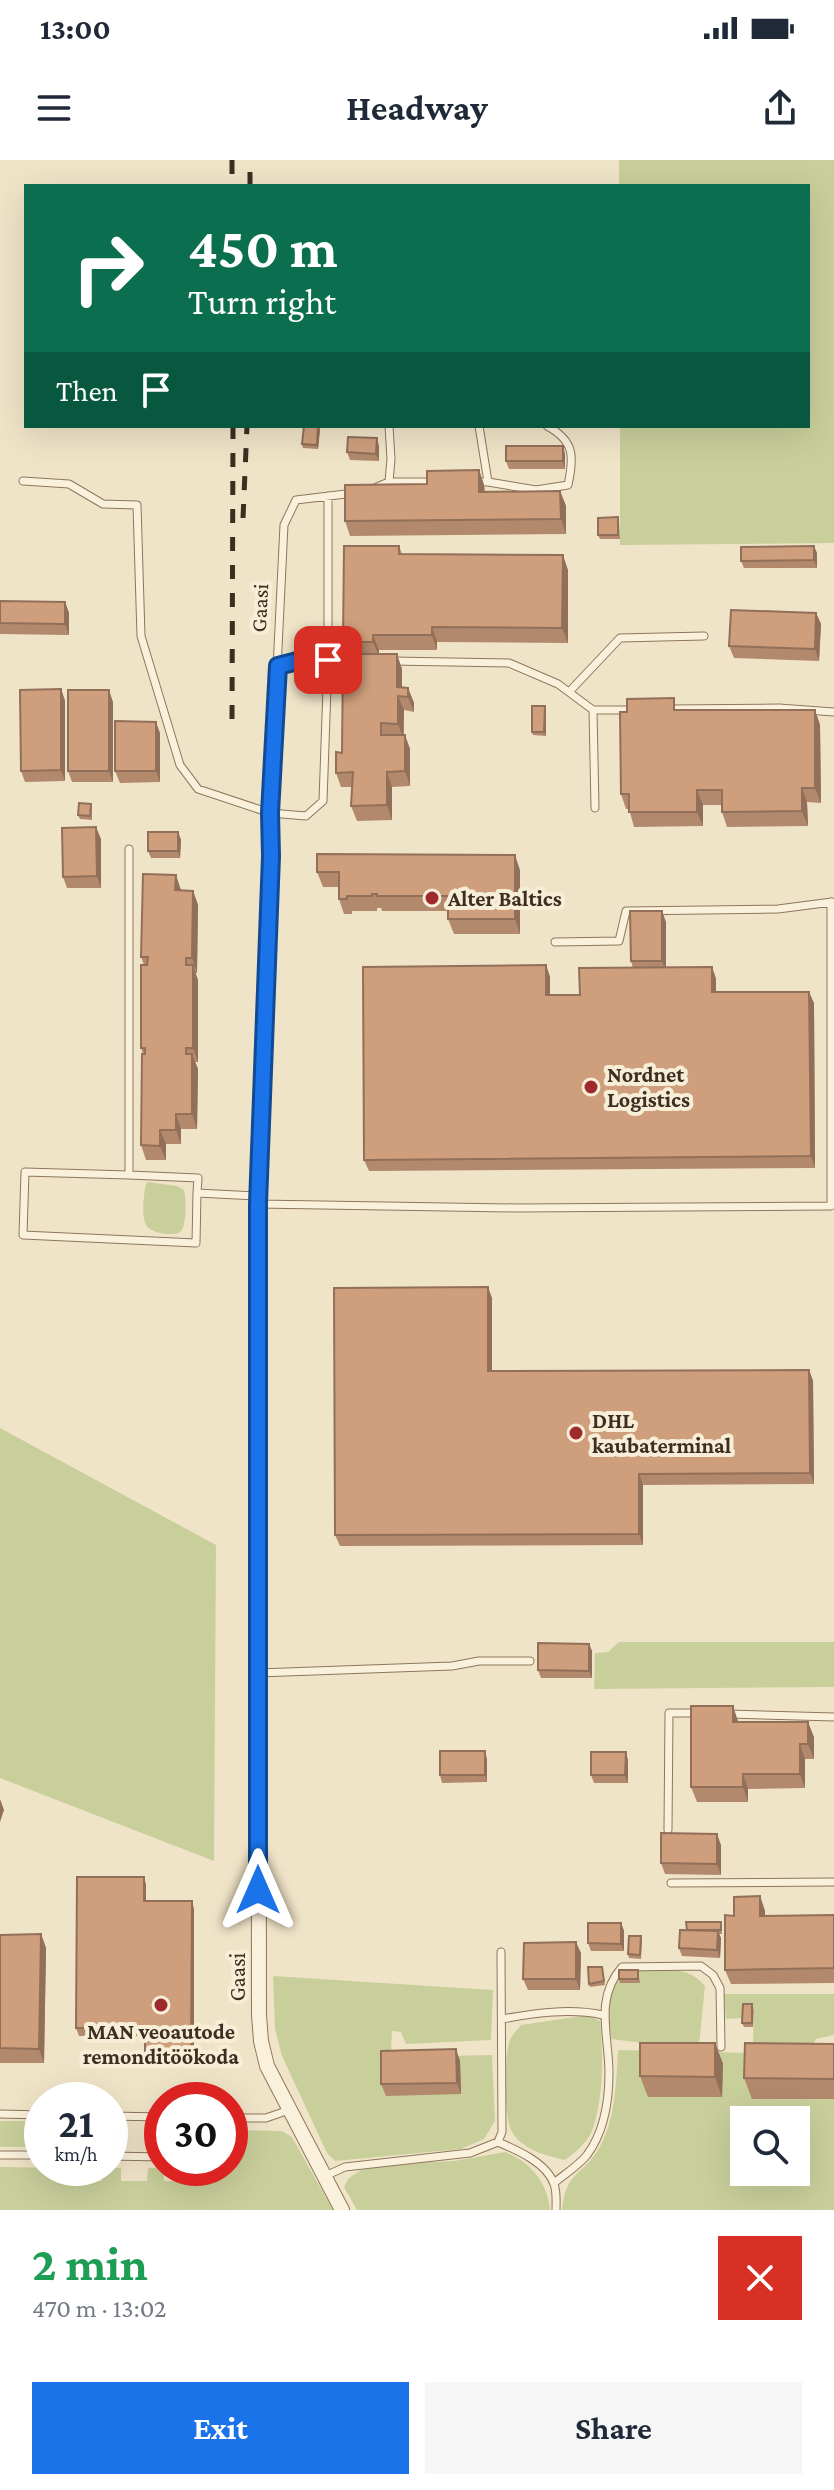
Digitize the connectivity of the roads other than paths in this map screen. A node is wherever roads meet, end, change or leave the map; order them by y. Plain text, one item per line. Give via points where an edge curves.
1 (389, 428) edge
2 (479, 428) edge
3 (549, 428) edge
4 (23, 481) dead end
5 (389, 482) junction
6 (445, 482) edge
7 (460, 482) edge
8 (488, 482) junction
9 (328, 496) junction
10 (704, 636) dead end
11 (328, 660) junction
12 (353, 660) edge
13 (385, 661) edge
14 (278, 666) junction
15 (569, 692) junction
16 (655, 709) edge
17 (593, 710) junction
18 (639, 710) edge
19 (834, 712) edge
20 (595, 808) dead end
21 (270, 813) junction
22 (129, 849) dead end
23 (271, 856) joint
24 (832, 902) edge
25 (555, 942) dead end
26 (129, 1175) junction
27 (197, 1193) junction
28 (258, 1200) junction
29 (530, 1661) dead end
30 (258, 1673) junction
31 (834, 1717) edge
32 (668, 1830) edge
33 (834, 1882) edge
34 (671, 1883) dead end
35 (501, 1952) dead end
36 (603, 2015) junction
37 (502, 2019) junction
38 (721, 2047) dead end
39 (289, 2110) junction
40 (0, 2114) edge
41 (24, 2115) edge
42 (248, 2118) edge
43 (498, 2142) junction
44 (0, 2155) edge
45 (24, 2155) edge
46 (323, 2177) junction
47 (554, 2183) junction
48 (342, 2210) edge
49 (556, 2210) edge

1 - 5 lane
2 - 8 lane
3 - 8 lane via 569,444 573,461 568,485 536,490
4 - 21 lane via 69,484 103,504 137,505 141,636 180,765 198,789
5 - 6 lane
5 - 9 lane via 364,492
7 - 8 lane
9 - 11 lane
9 - 14 lane, Gaasi via 296,500 284,525
10 - 15 lane via 620,638
11 - 12 lane
11 - 14 lane
11 - 21 lane via 323,801 306,816
13 - 15 lane via 509,663
14 - 21 lane, Gaasi
15 - 17 lane
16 - 19 lane
17 - 18 lane
17 - 20 lane
21 - 23 lane, Gaasi
22 - 26 lane
23 - 28 street, Gaasi
24 - 25 lane via 778,909 626,911 619,941
24 - 28 lane via 831,1206 517,1208
26 - 27 lane via 198,1178
26 - 27 lane via 25,1172 23,1235 196,1243
27 - 28 lane
28 - 30 street, Gaasi
29 - 30 lane
30 - 39 street, Gaasi via 259,2015 267,2066
31 - 32 lane via 669,1713
33 - 34 lane
35 - 37 lane
36 - 37 lane via 585,2011
36 - 38 lane via 607,1992 622,1967 701,1966 720,1988
36 - 47 lane via 609,2073 606,2109 588,2154
37 - 43 lane
39 - 42 lane
39 - 46 street, Gaasi
40 - 41 lane
43 - 46 lane via 470,2153 345,2167
43 - 47 lane via 533,2160
44 - 45 lane
46 - 48 street, Gaasi
47 - 49 lane

